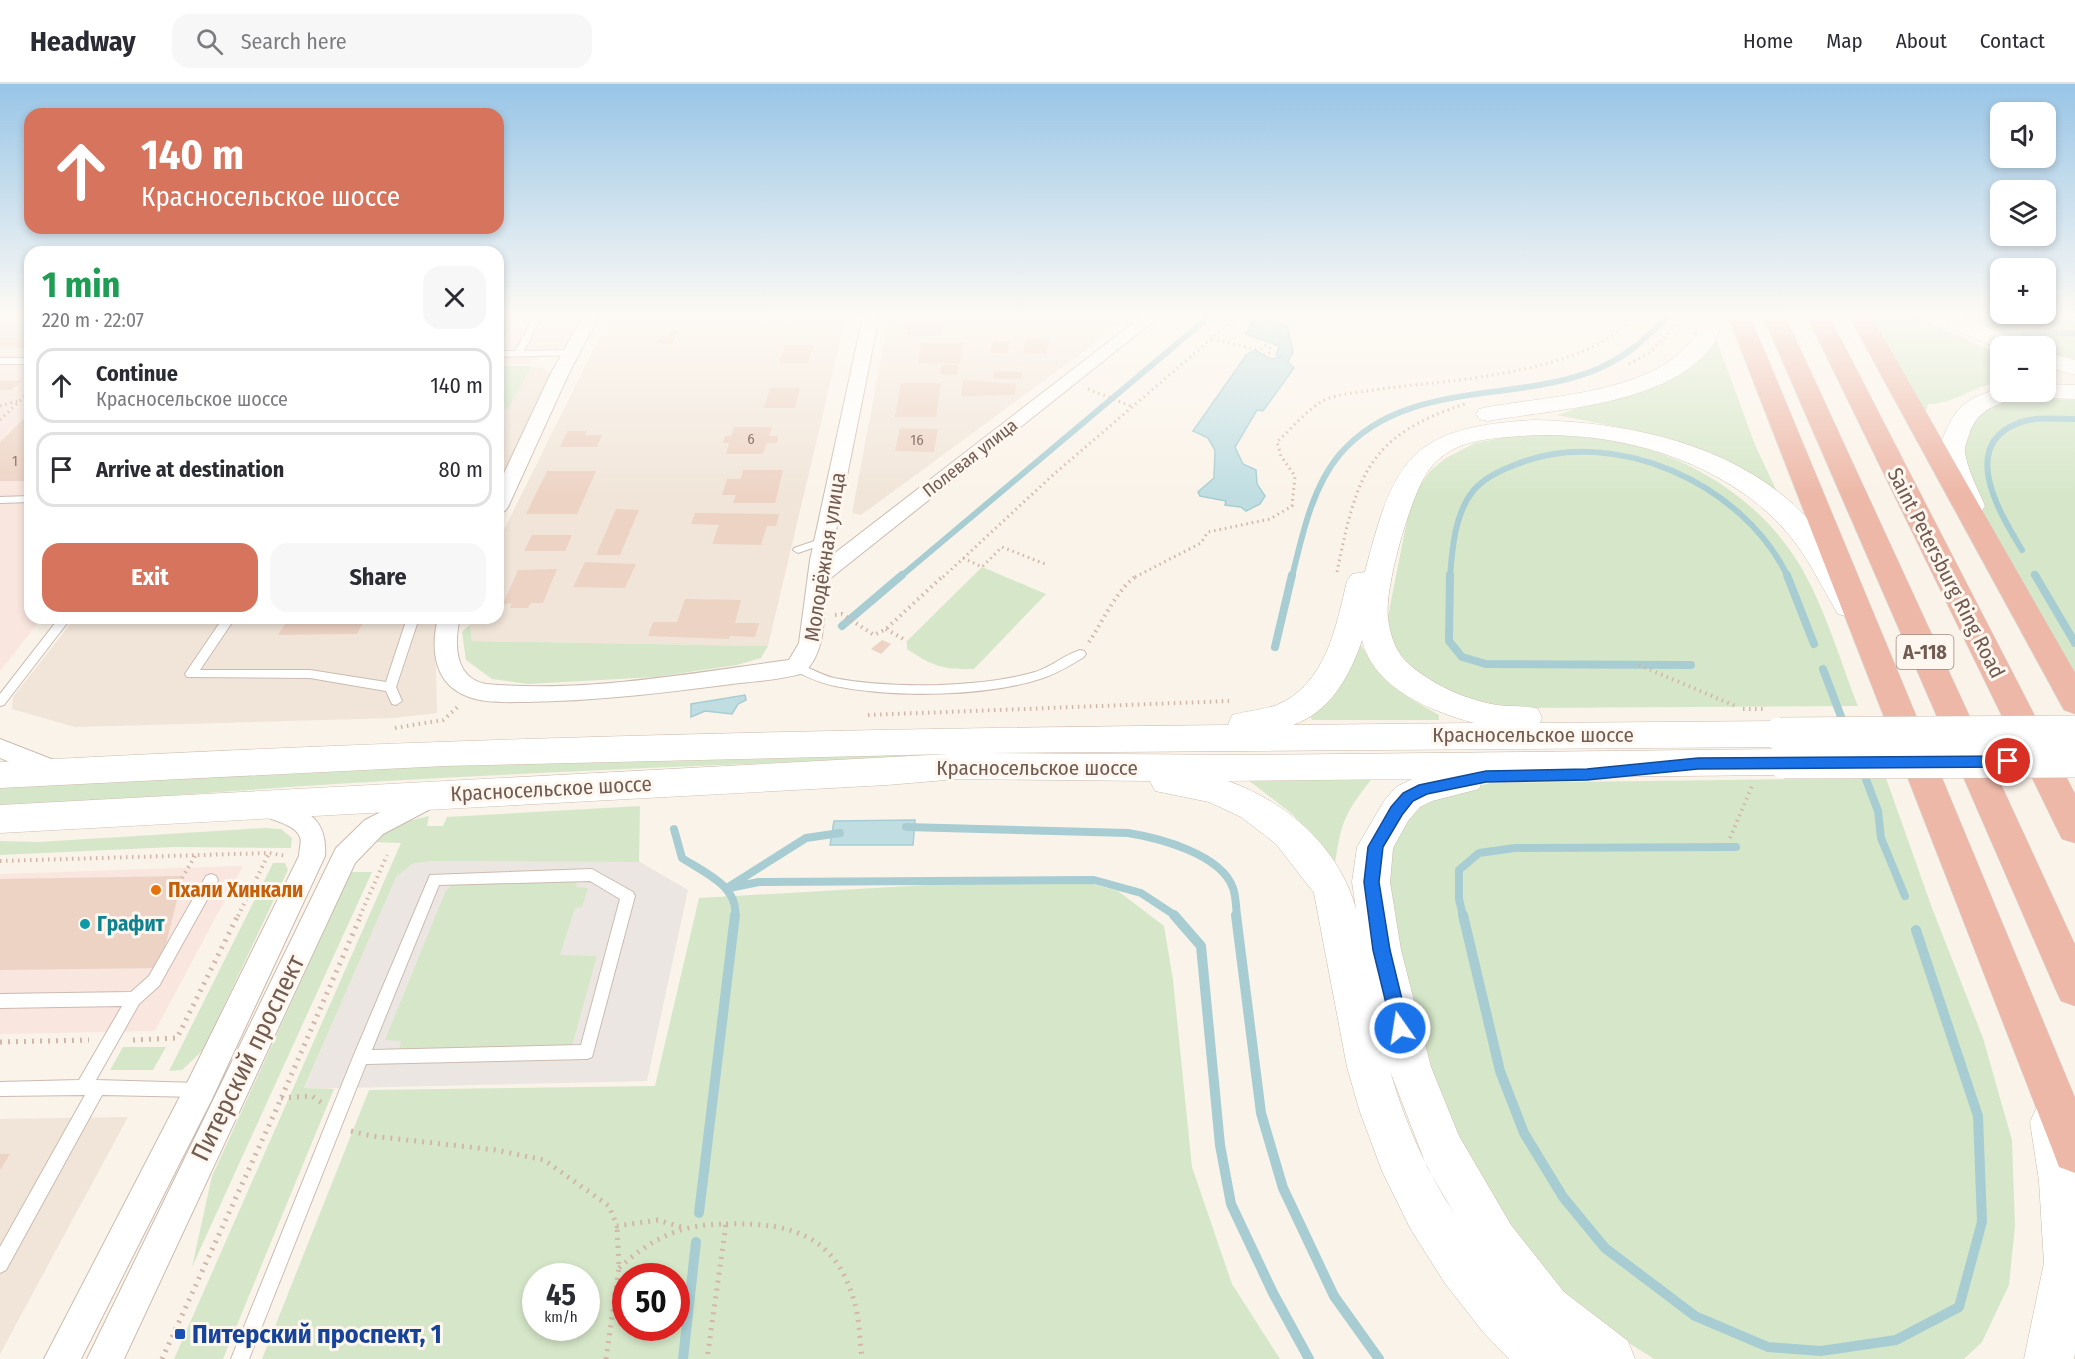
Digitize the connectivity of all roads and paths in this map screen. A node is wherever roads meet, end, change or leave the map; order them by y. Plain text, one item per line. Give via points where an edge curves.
1 (561, 376) edge
2 (858, 376) edge
3 (1076, 376) edge
4 (1169, 376) edge
5 (1487, 376) edge
6 (1662, 376) edge
7 (1763, 376) edge
8 (1801, 376) edge
9 (1848, 376) edge
10 (1894, 376) edge
11 (2056, 391) edge
12 (2075, 392) edge
13 (1102, 395) dead end
14 (24, 396) edge
15 (20, 400) junction
16 (1990, 400) edge
17 (1473, 402) dead end
18 (0, 406) edge
19 (1133, 407) junction
20 (0, 420) edge
21 (504, 494) edge
22 (24, 499) edge
23 (0, 500) edge
24 (823, 541) junction
25 (1988, 543) junction
26 (798, 550) dead end
27 (963, 558) junction
28 (1045, 564) dead end
29 (1336, 575) dead end
30 (817, 578) junction
31 (842, 614) dead end
32 (60, 624) edge
33 (225, 624) edge
34 (411, 624) edge
35 (447, 624) edge
36 (886, 630) junction
37 (907, 641) dead end
38 (1080, 654) joint
39 (1639, 665) dead end
40 (1881, 666) junction
41 (796, 667) junction
42 (390, 687) junction
43 (1233, 700) dead end
44 (396, 701) dead end
45 (0, 702) edge
46 (2075, 702) edge
47 (457, 710) dead end
48 (867, 715) dead end
49 (388, 729) dead end
50 (2075, 732) edge
51 (1722, 736) junction
52 (1090, 737) junction
53 (0, 748) edge
54 (1782, 748) junction
55 (2075, 761) edge
56 (55, 771) junction
57 (887, 772) junction
58 (0, 775) edge
59 (1754, 780) dead end
60 (434, 795) junction
61 (255, 804) junction
62 (0, 819) edge
63 (2075, 829) edge
64 (1730, 838) dead end
65 (269, 853) junction
66 (195, 855) junction
67 (387, 855) dead end
68 (296, 857) dead end
69 (0, 861) edge
70 (182, 878) dead end
71 (211, 880) dead end
72 (2075, 988) edge
73 (134, 999) junction
74 (0, 1001) edge
75 (99, 1040) dead end
76 (124, 1040) dead end
77 (0, 1042) edge
78 (361, 1057) junction
79 (2045, 1079) junction
80 (91, 1087) junction
81 (0, 1089) edge
82 (234, 1089) junction
83 (200, 1090) junction
84 (281, 1098) junction
85 (326, 1106) dead end
86 (350, 1130) dead end
87 (2075, 1151) edge
88 (726, 1224) junction
89 (617, 1226) junction
90 (681, 1227) junction
91 (619, 1263) edge
92 (625, 1263) edge
93 (0, 1264) edge
94 (612, 1317) edge
95 (62, 1359) edge
96 (105, 1359) edge
97 (162, 1359) edge
98 (240, 1359) edge
99 (606, 1359) edge
100 (707, 1359) edge
101 (862, 1359) edge
102 (1545, 1359) edge
103 (1610, 1359) edge
104 (2049, 1359) edge

1 - 21 street
2 - 24 street, Молодёжная улица
3 - 30 street, Полевая улица
4 - 19 path
5 - 38 path via 1322,401 1277,442 1281,456 1295,476 1292,506 1270,519 1208,532 1201,543 1135,577 1122,587
6 - 52 main road via 1634,386 1457,421 1407,452 1379,507 1348,638 1334,672 1318,694 1296,710 1241,724 1135,729
7 - 40 highway
8 - 72 highway, А-118
9 - 63 highway, Saint Petersburg Ring Road / А-118
10 - 25 highway
11 - 12 main road
13 - 19 path
14 - 15 path
15 - 18 path
15 - 20 path
16 - 25 main road via 1977,404 1963,419 1951,451
17 - 29 path via 1408,425 1370,463 1347,521
19 - 27 path
22 - 23 lane
24 - 26 lane
24 - 30 street, Молодёжная улица
25 - 46 highway
27 - 28 path via 981,567 1002,547
27 - 36 path
30 - 41 street, Молодёжная улица via 810,617 810,651
31 - 36 path via 874,636
32 - 45 lane
33 - 42 lane via 192,674 310,674
34 - 42 lane
35 - 41 street, Молодёжная улица via 444,635 447,664 468,687 491,693 644,688
36 - 37 path
38 - 41 lane via 1039,675 951,687 864,687 818,678
39 - 51 path
40 - 51 main road via 1804,531 1738,476 1688,453 1629,435 1574,429 1506,429 1437,448 1402,492 1385,549 1373,616 1381,651 1399,674 1425,691 1499,717 1576,719
40 - 79 highway
42 - 44 lane
43 - 48 path
47 - 49 path via 443,720
50 - 54 main road, Красносельское шоссе, bridge
51 - 52 main road, Красносельское шоссе
51 - 54 main road, Красносельское шоссе
51 - 57 main road, Красносельское шоссе via 1247,768 957,766
51 - 103 main road via 1587,774 1486,777 1424,789 1408,797 1396,811 1375,847 1371,882 1382,950 1410,1067 1443,1151 1495,1241 1547,1309
52 - 56 main road, Красносельское шоссе via 483,751
53 - 56 street, Красносельское шоссе
54 - 55 main road, Красносельское шоссе, bridge
56 - 58 main road, Красносельское шоссе
57 - 60 main road, Красносельское шоссе
57 - 102 main road via 1171,782 1255,806 1287,829 1332,892 1370,1076 1398,1155 1428,1214 1467,1275 1520,1337
59 - 64 path
60 - 61 main road, Красносельское шоссе
60 - 82 street, Питерский проспект via 374,827 345,856
61 - 62 main road, Красносельское шоссе
61 - 83 street, Питерский проспект via 307,826 313,836 312,856
65 - 66 path
65 - 68 path
65 - 76 path via 177,1038
66 - 69 path
66 - 70 path
67 - 84 path
71 - 73 lane via 154,981
73 - 74 lane
73 - 80 lane
75 - 77 path
78 - 78 lane via 586,1052 628,896 592,875 435,879
78 - 98 lane
79 - 87 highway
79 - 104 main road via 2062,1181 2068,1263
80 - 81 lane
80 - 83 lane
80 - 93 lane
82 - 83 lane
82 - 96 street, Питерский проспект
83 - 95 street, Питерский проспект
84 - 85 path via 312,1096
84 - 97 path
86 - 89 path via 544,1160 609,1206
88 - 90 path
88 - 100 path
88 - 101 path via 778,1224 806,1232 827,1248 844,1276 856,1310
89 - 90 path via 658,1220
89 - 91 path
90 - 92 path via 657,1235
94 - 99 path

